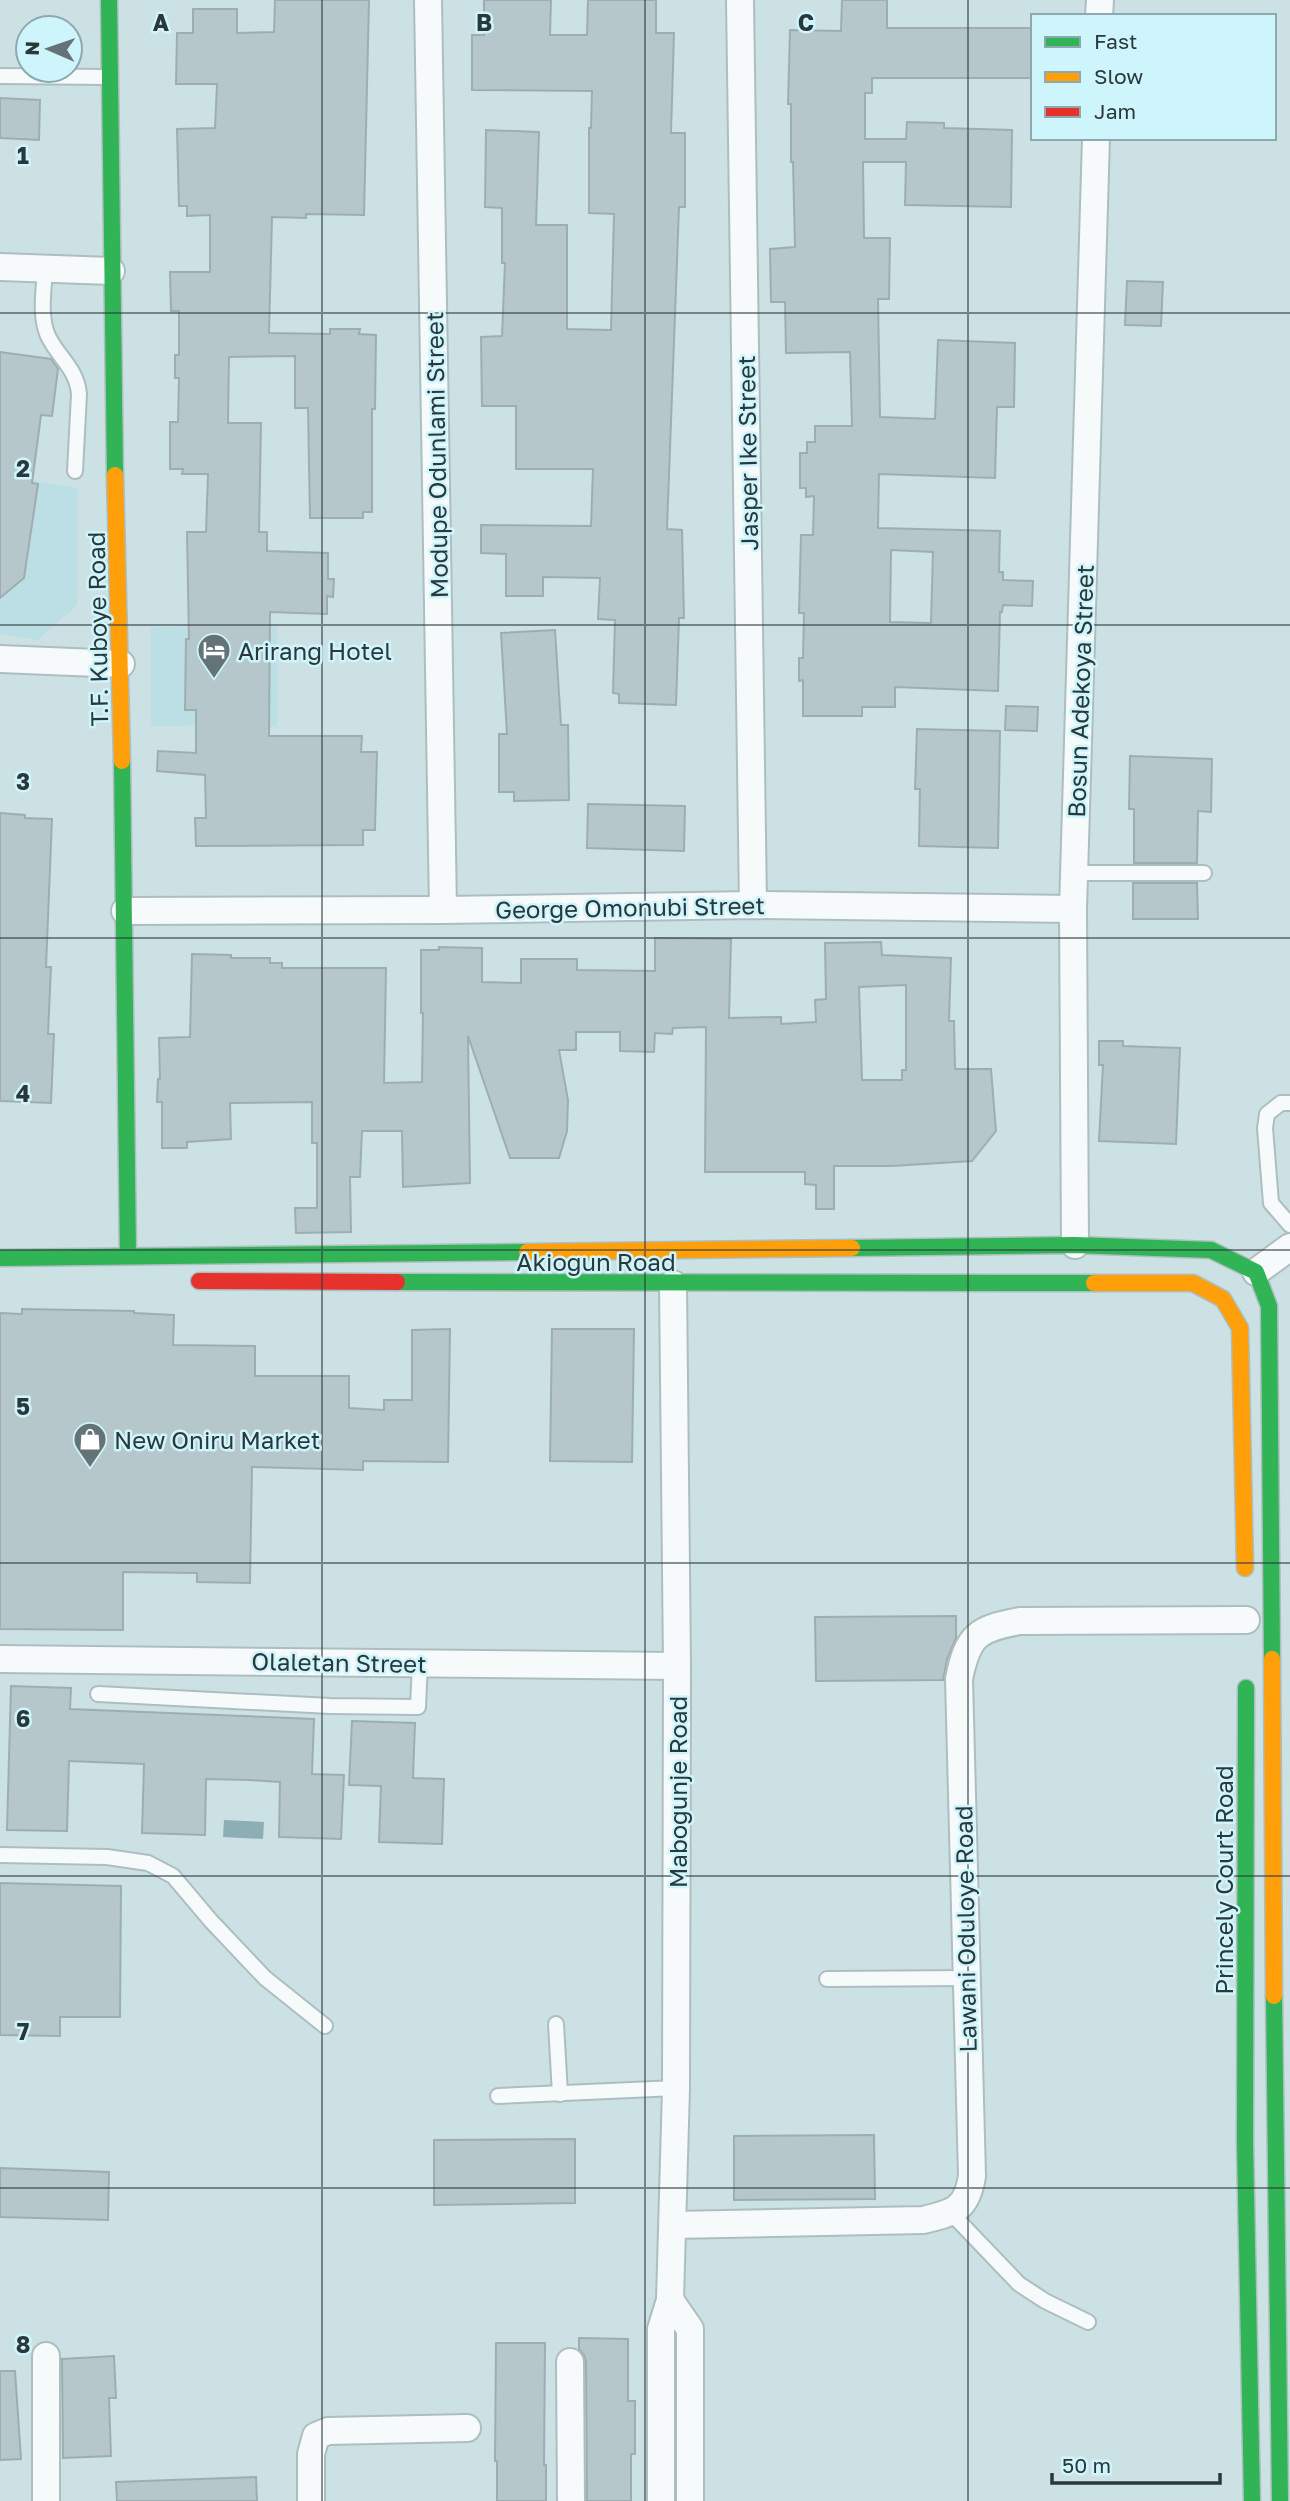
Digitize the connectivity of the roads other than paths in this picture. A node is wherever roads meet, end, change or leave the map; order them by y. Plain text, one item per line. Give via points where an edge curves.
1 (109, 0) edge
2 (428, 0) edge
3 (740, 0) edge
4 (0, 76) edge
5 (109, 77) junction
6 (1096, 140) edge
7 (0, 267) edge
8 (45, 268) junction
9 (111, 271) junction
10 (75, 471) dead end
11 (0, 659) edge
12 (121, 664) junction
13 (1075, 873) junction
14 (1204, 873) dead end
15 (753, 905) junction
16 (1073, 909) junction
17 (443, 910) junction
18 (125, 911) junction
19 (1290, 1103) edge
20 (1290, 1226) edge
21 (1075, 1245) junction
22 (1290, 1247) edge
23 (128, 1256) junction
24 (0, 1258) edge
25 (1256, 1272) junction
26 (182, 1281) dead end
27 (673, 1284) junction
28 (1245, 1580) dead end
29 (1246, 1621) dead end
30 (0, 1659) edge
31 (420, 1663) junction
32 (677, 1666) junction
33 (1246, 1675) dead end
34 (98, 1694) dead end
35 (0, 1855) edge
36 (966, 1978) junction
37 (827, 1979) dead end
38 (1283, 1983) edge
39 (556, 2024) dead end
40 (325, 2026) dead end
41 (1283, 2063) edge
42 (676, 2088) junction
43 (560, 2094) junction
44 (498, 2096) dead end
45 (1282, 2144) edge
46 (951, 2213) junction
47 (673, 2225) junction
48 (670, 2300) junction
49 (1088, 2322) dead end
50 (46, 2356) dead end
51 (570, 2362) dead end
52 (467, 2428) dead end
53 (46, 2501) edge
54 (311, 2501) edge
55 (571, 2501) edge
56 (661, 2501) edge
57 (690, 2501) edge
58 (1252, 2501) edge
59 (1280, 2501) edge

1 - 5 street, T.F. Kuboye Road
2 - 17 street, Modupe Odunlami Street
3 - 15 street, Jasper Ike Street
4 - 5 lane
5 - 9 street, T.F. Kuboye Road
6 - 13 street, Bosun Adekoya Street
7 - 8 street
8 - 9 street
8 - 10 lane via 46,333 78,382
9 - 12 street, T.F. Kuboye Road
11 - 12 street
12 - 18 street, T.F. Kuboye Road
13 - 14 lane
13 - 16 street, Bosun Adekoya Street
15 - 16 street, George Omonubi Street
15 - 17 street, George Omonubi Street
16 - 21 street, Bosun Adekoya Street
17 - 18 street, George Omonubi Street
18 - 23 street, T.F. Kuboye Road
19 - 20 lane via 1281,1103 1268,1114 1265,1128 1271,1203
21 - 23 street
21 - 25 street via 1211,1250
22 - 25 street
23 - 24 street
25 - 38 street via 1269,1306
26 - 27 street, Akiogun Road
27 - 28 street, Akiogun Road via 1193,1283 1223,1299 1240,1328
27 - 32 street, Mabogunje Road
29 - 36 street, Lawani Oduloye Road via 1020,1622 995,1626 976,1636 964,1654 959,1679
30 - 31 street, Olaletan Street
31 - 32 street, Olaletan Street
31 - 34 lane via 418,1707
32 - 42 street, Mabogunje Road
33 - 58 street, Princely Court Road via 1245,2142
35 - 40 lane via 107,1857 148,1863 173,1876 265,1978
36 - 37 lane
36 - 46 street, Lawani Oduloye Road via 972,2176 969,2196
38 - 41 street
39 - 43 lane
41 - 45 street
42 - 43 lane
42 - 47 street, Mabogunje Road
43 - 44 lane
45 - 59 street
46 - 47 street via 923,2220
46 - 49 lane via 1018,2284
47 - 48 street, Mabogunje Road
48 - 56 street, Mabogunje Road via 661,2329
48 - 57 street via 690,2329
50 - 53 street
51 - 55 street
52 - 54 street via 328,2431 316,2436 311,2455

